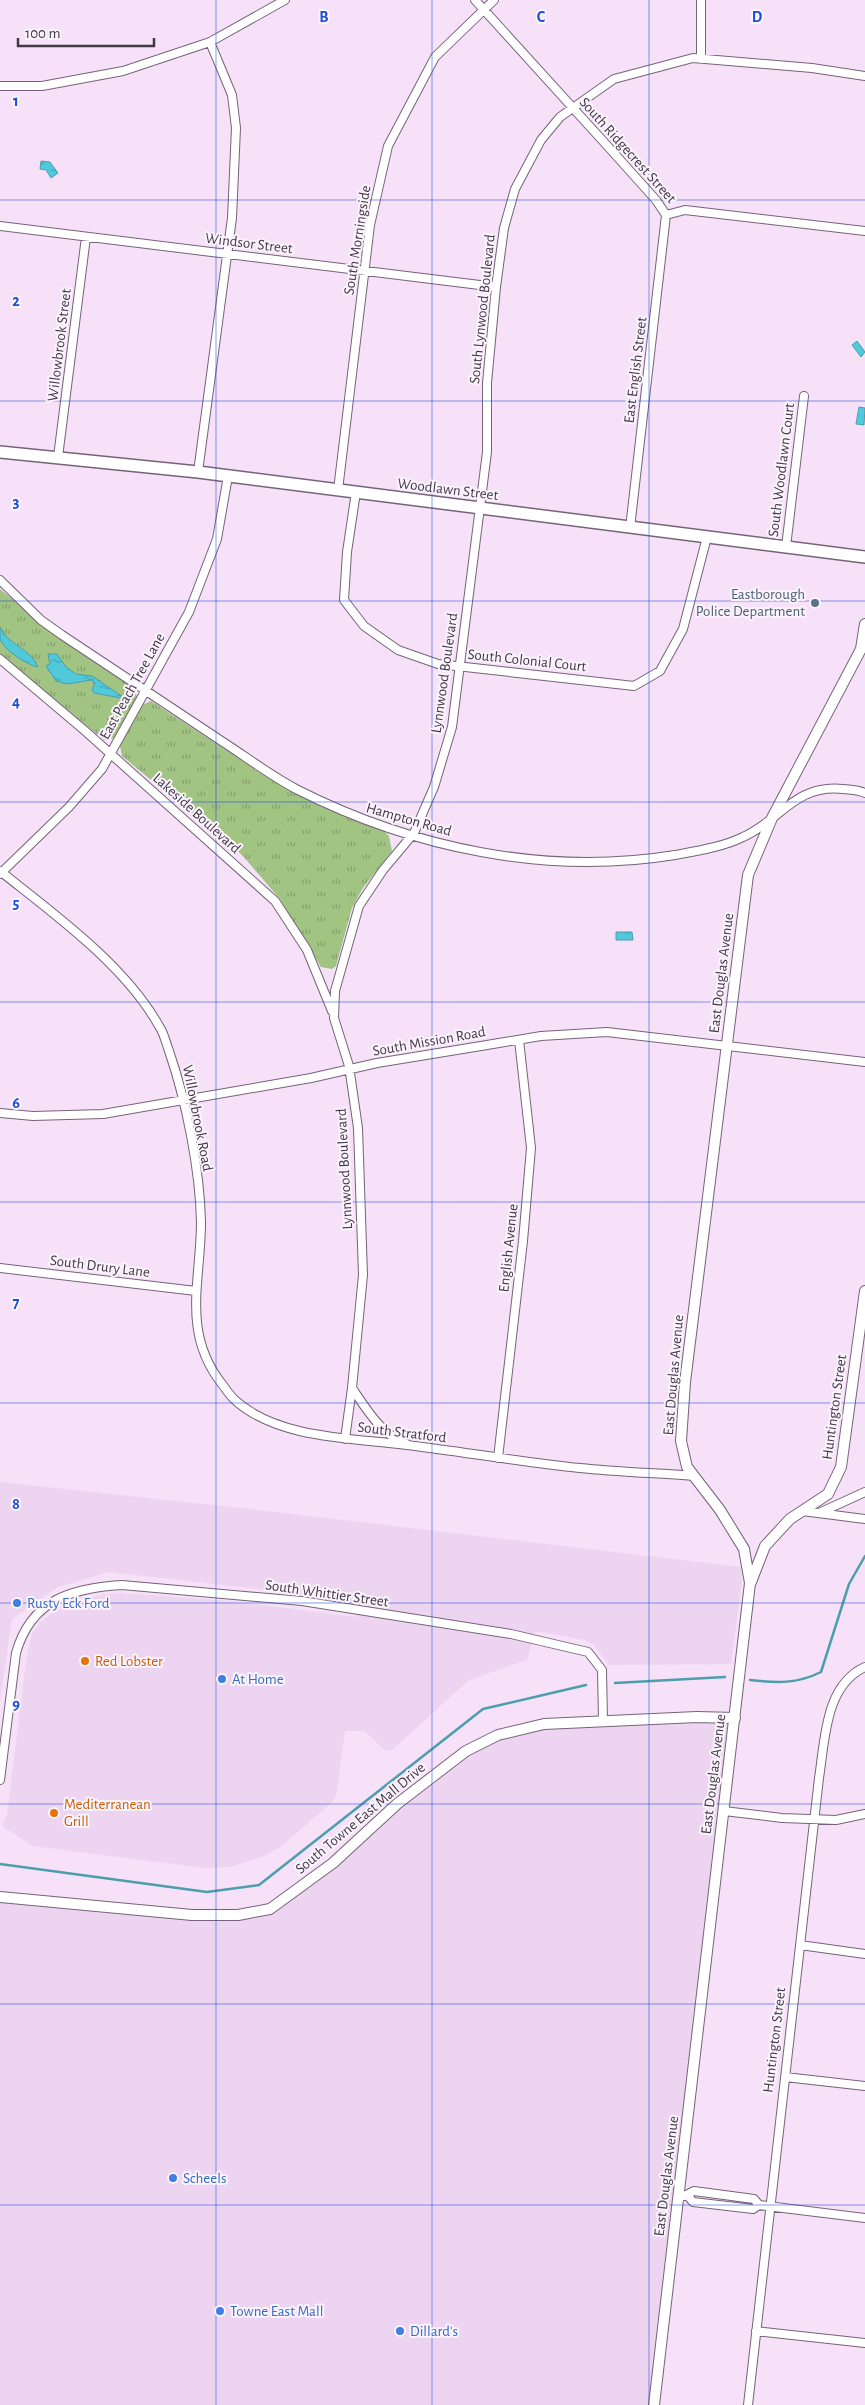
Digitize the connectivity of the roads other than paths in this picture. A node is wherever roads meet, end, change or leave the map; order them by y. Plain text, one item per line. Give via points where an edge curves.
1 (286, 0) edge
2 (475, 0) edge
3 (494, 0) edge
4 (701, 0) edge
5 (482, 9) junction
6 (210, 42) junction
7 (701, 59) junction
8 (865, 76) edge
9 (0, 86) edge
10 (572, 107) junction
11 (666, 216) junction
12 (0, 226) edge
13 (865, 231) edge
14 (86, 237) junction
15 (227, 254) junction
16 (366, 270) junction
17 (496, 287) junction
18 (804, 396) dead end
19 (0, 448) edge
20 (0, 452) edge
21 (26, 453) junction
22 (58, 457) junction
23 (198, 472) junction
24 (228, 476) junction
25 (338, 490) junction
26 (356, 492) junction
27 (481, 509) junction
28 (630, 528) junction
29 (707, 537) junction
30 (786, 547) junction
31 (865, 557) edge
32 (0, 580) edge
33 (865, 631) edge
34 (0, 659) edge
35 (460, 667) junction
36 (144, 690) junction
37 (110, 754) junction
38 (865, 793) edge
39 (772, 818) junction
40 (410, 837) junction
41 (1, 873) edge
42 (334, 1018) junction
43 (519, 1040) junction
44 (727, 1045) junction
45 (865, 1062) edge
46 (350, 1070) junction
47 (182, 1100) junction
48 (0, 1113) edge
49 (0, 1268) edge
50 (196, 1291) junction
51 (865, 1291) edge
52 (352, 1388) junction
53 (345, 1439) junction
54 (409, 1445) junction
55 (498, 1458) junction
56 (694, 1476) junction
57 (865, 1492) edge
58 (802, 1511) junction
59 (818, 1513) junction
60 (865, 1519) edge
61 (750, 1583) junction
62 (865, 1667) edge
63 (735, 1718) junction
64 (603, 1722) junction
65 (0, 1780) edge
66 (724, 1811) junction
67 (865, 1814) edge
68 (814, 1819) junction
69 (0, 1896) edge
70 (800, 1945) junction
71 (865, 1954) edge
72 (785, 2077) junction
73 (865, 2086) edge
74 (683, 2196) junction
75 (770, 2206) junction
76 (865, 2218) edge
77 (756, 2331) junction
78 (865, 2343) edge
79 (654, 2405) edge
80 (748, 2405) edge

1 - 6 street
2 - 5 street, South Ridgecrest Street
3 - 5 street, South Morningside
4 - 7 street
5 - 10 street, South Ridgecrest Street
5 - 16 street, South Morningside via 435,57 388,146 370,225
6 - 9 street via 123,71 42,86
6 - 15 street via 232,95 236,128
7 - 8 street, South Lynwood Boulevard
7 - 10 street, South Lynwood Boulevard via 693,58 614,79
10 - 11 street, South Ridgecrest Street via 656,200
10 - 17 street, South Lynwood Boulevard via 541,140 515,189 504,228
11 - 13 street, South Ridgecrest Street via 685,210
11 - 28 street, East English Street
12 - 14 street, Windsor Street
14 - 15 street, Windsor Street
14 - 22 street, Willowbrook Street
15 - 16 street, Windsor Street
15 - 23 street
16 - 17 street, Windsor Street
16 - 25 street, South Morningside
17 - 27 street, South Lynwood Boulevard via 487,383 489,417
18 - 30 street, South Woodlawn Court
19 - 21 main road, Woodlawn Street
20 - 21 main road, Woodlawn Street
21 - 22 main road, Woodlawn Street
22 - 23 main road, Woodlawn Street
23 - 24 main road, Woodlawn Street
24 - 25 main road, Woodlawn Street
24 - 36 street, East Peach Tree Lane via 217,539 189,612
25 - 26 main road, Woodlawn Street
26 - 27 main road, Woodlawn Street
26 - 35 street, South Colonial Court via 344,600 364,626 398,650 438,664
27 - 28 main road, Woodlawn Street
27 - 35 street, Lynnwood Boulevard
28 - 29 main road, Woodlawn Street
29 - 30 main road, Woodlawn Street
29 - 35 street, South Colonial Court via 683,629 660,671 645,681 634,686
30 - 31 main road, Woodlawn Street
32 - 36 street, Hampton Road via 41,620
33 - 39 street, East Douglas Avenue via 861,649
34 - 37 street, Lakeside Boulevard
35 - 40 street, Lynnwood Boulevard via 452,727 434,787
36 - 37 street, East Peach Tree Lane
36 - 40 street, Hampton Road via 296,789 358,818
37 - 41 street, East Peach Tree Lane via 102,769 69,807
37 - 42 street, Lakeside Boulevard via 275,901 307,950
38 - 39 street, Hampton Road via 830,788 809,792
39 - 40 street, Hampton Road via 744,837 717,845 675,855 601,862 510,856
39 - 44 street, East Douglas Avenue via 748,875
40 - 42 street, Lynnwood Boulevard via 359,906 335,991
41 - 47 street, Willowbrook Road via 122,974 160,1026 178,1076
42 - 46 street, Lynnwood Boulevard
43 - 44 street, South Mission Road via 607,1032
43 - 46 street, South Mission Road
43 - 55 street, English Avenue via 531,1148
44 - 45 street, South Mission Road
44 - 56 street, East Douglas Avenue via 685,1382 681,1441 687,1468
46 - 47 street, South Mission Road
46 - 52 street, Lynnwood Boulevard via 358,1128 363,1275
47 - 48 street, South Mission Road via 103,1114 33,1116
47 - 50 street, Willowbrook Road via 201,1222
49 - 50 street, South Drury Lane
50 - 53 street, South Stratford via 196,1327 204,1357 236,1401 272,1424
51 - 58 street, Huntington Street via 841,1467 828,1494
52 - 53 street, Lynnwood Boulevard
52 - 54 street via 384,1430 399,1442
53 - 54 street, South Stratford
54 - 55 street, South Stratford
55 - 56 street, South Stratford
56 - 61 street, East Douglas Avenue via 744,1549
57 - 59 street
58 - 59 street
58 - 61 street, Huntington Street via 764,1546
59 - 60 street
61 - 63 street, East Douglas Avenue
62 - 68 street, Huntington Street via 844,1682 831,1705
63 - 64 street, South Towne East Mall Drive
63 - 66 street, East Douglas Avenue
64 - 65 street, South Whittier Street via 602,1670 588,1652 511,1634 302,1601 108,1586 81,1591 45,1606 26,1625 16,1653
64 - 69 street, South Towne East Mall Drive via 535,1726 498,1735 466,1751 397,1804 333,1863 270,1909 238,1915 192,1915
66 - 68 street
66 - 74 street, East Douglas Avenue
67 - 68 street via 836,1820
68 - 70 street, Huntington Street
70 - 71 street
70 - 72 street, Huntington Street
72 - 73 street
72 - 75 street, Huntington Street
74 - 75 street via 693,2202 753,2209 759,2205
74 - 79 street, East Douglas Avenue
75 - 76 street
75 - 77 street, Huntington Street
77 - 78 street
77 - 80 street, Huntington Street

